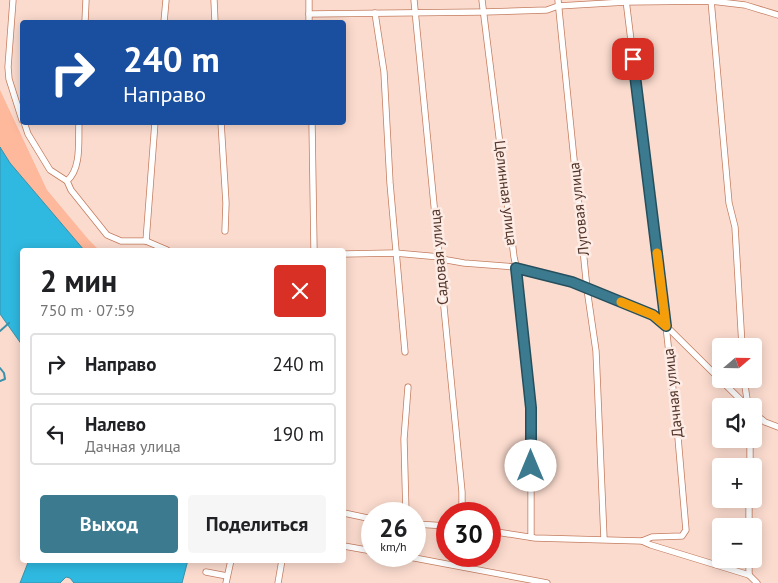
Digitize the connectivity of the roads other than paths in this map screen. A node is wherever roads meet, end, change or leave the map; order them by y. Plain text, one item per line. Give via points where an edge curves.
1 (13, 0) edge
2 (86, 0) edge
3 (166, 0) edge
4 (214, 0) edge
5 (308, 0) edge
6 (414, 0) edge
7 (482, 0) edge
8 (711, 0) edge
9 (626, 1) edge
10 (558, 3) edge
11 (415, 12) junction
12 (483, 12) junction
13 (375, 13) junction
14 (309, 14) junction
15 (778, 15) edge
16 (84, 20) edge
17 (164, 20) edge
18 (215, 20) edge
19 (310, 20) edge
20 (20, 112) edge
21 (25, 125) edge
22 (79, 125) edge
23 (155, 125) edge
24 (221, 125) edge
25 (312, 125) edge
26 (67, 180) junction
27 (226, 231) dead end
28 (146, 241) junction
29 (162, 248) edge
30 (314, 248) edge
31 (395, 253) junction
32 (346, 254) edge
33 (440, 257) junction
34 (516, 268) junction
35 (587, 289) junction
36 (666, 326) junction
37 (742, 338) edge
38 (405, 352) dead end
39 (408, 388) dead end
40 (739, 398) edge
41 (762, 419) edge
42 (778, 427) edge
43 (406, 502) edge
44 (462, 502) edge
45 (346, 513) edge
46 (361, 517) edge
47 (501, 533) edge
48 (531, 537) junction
49 (604, 539) junction
50 (642, 541) junction
51 (346, 546) edge
52 (361, 549) edge
53 (426, 560) edge
54 (230, 563) edge
55 (281, 563) edge
56 (749, 568) edge
57 (206, 572) dead end
58 (749, 575) junction
59 (227, 576) junction
60 (226, 583) edge
61 (278, 583) edge
62 (547, 583) edge
63 (757, 583) edge

1 - 20 street via 8,67
2 - 16 street
3 - 17 street
4 - 18 street
5 - 14 street
6 - 11 street, Садовая улица
7 - 12 street, Целинная улица
8 - 9 street
8 - 15 street
8 - 37 street via 735,227
9 - 10 street
9 - 36 street, Дачная улица
10 - 12 street via 546,10
10 - 35 street, Луговая улица
11 - 12 street
11 - 13 street
11 - 33 street, Садовая улица
12 - 34 street, Целинная улица
13 - 14 street
13 - 31 street via 384,72
14 - 19 street
21 - 26 street via 50,170
22 - 26 street via 77,162 72,177
23 - 28 street
24 - 27 street
25 - 30 street
26 - 28 street via 71,190 107,235 121,241
28 - 29 street
31 - 32 street
31 - 33 street
31 - 38 street
33 - 34 street via 464,263
33 - 44 street, Садовая улица
34 - 35 street
34 - 48 street, Целинная улица via 531,408
35 - 36 street via 653,315
35 - 49 street, Луговая улица via 596,351
36 - 40 street
36 - 50 street, Дачная улица via 686,530 682,536 652,537
39 - 43 street via 404,439
41 - 42 street
45 - 46 street
47 - 48 street
48 - 49 street
49 - 50 street
50 - 58 street
51 - 52 street
53 - 62 street
54 - 59 street
55 - 61 street
56 - 58 street
57 - 59 street
58 - 63 street
59 - 60 street

